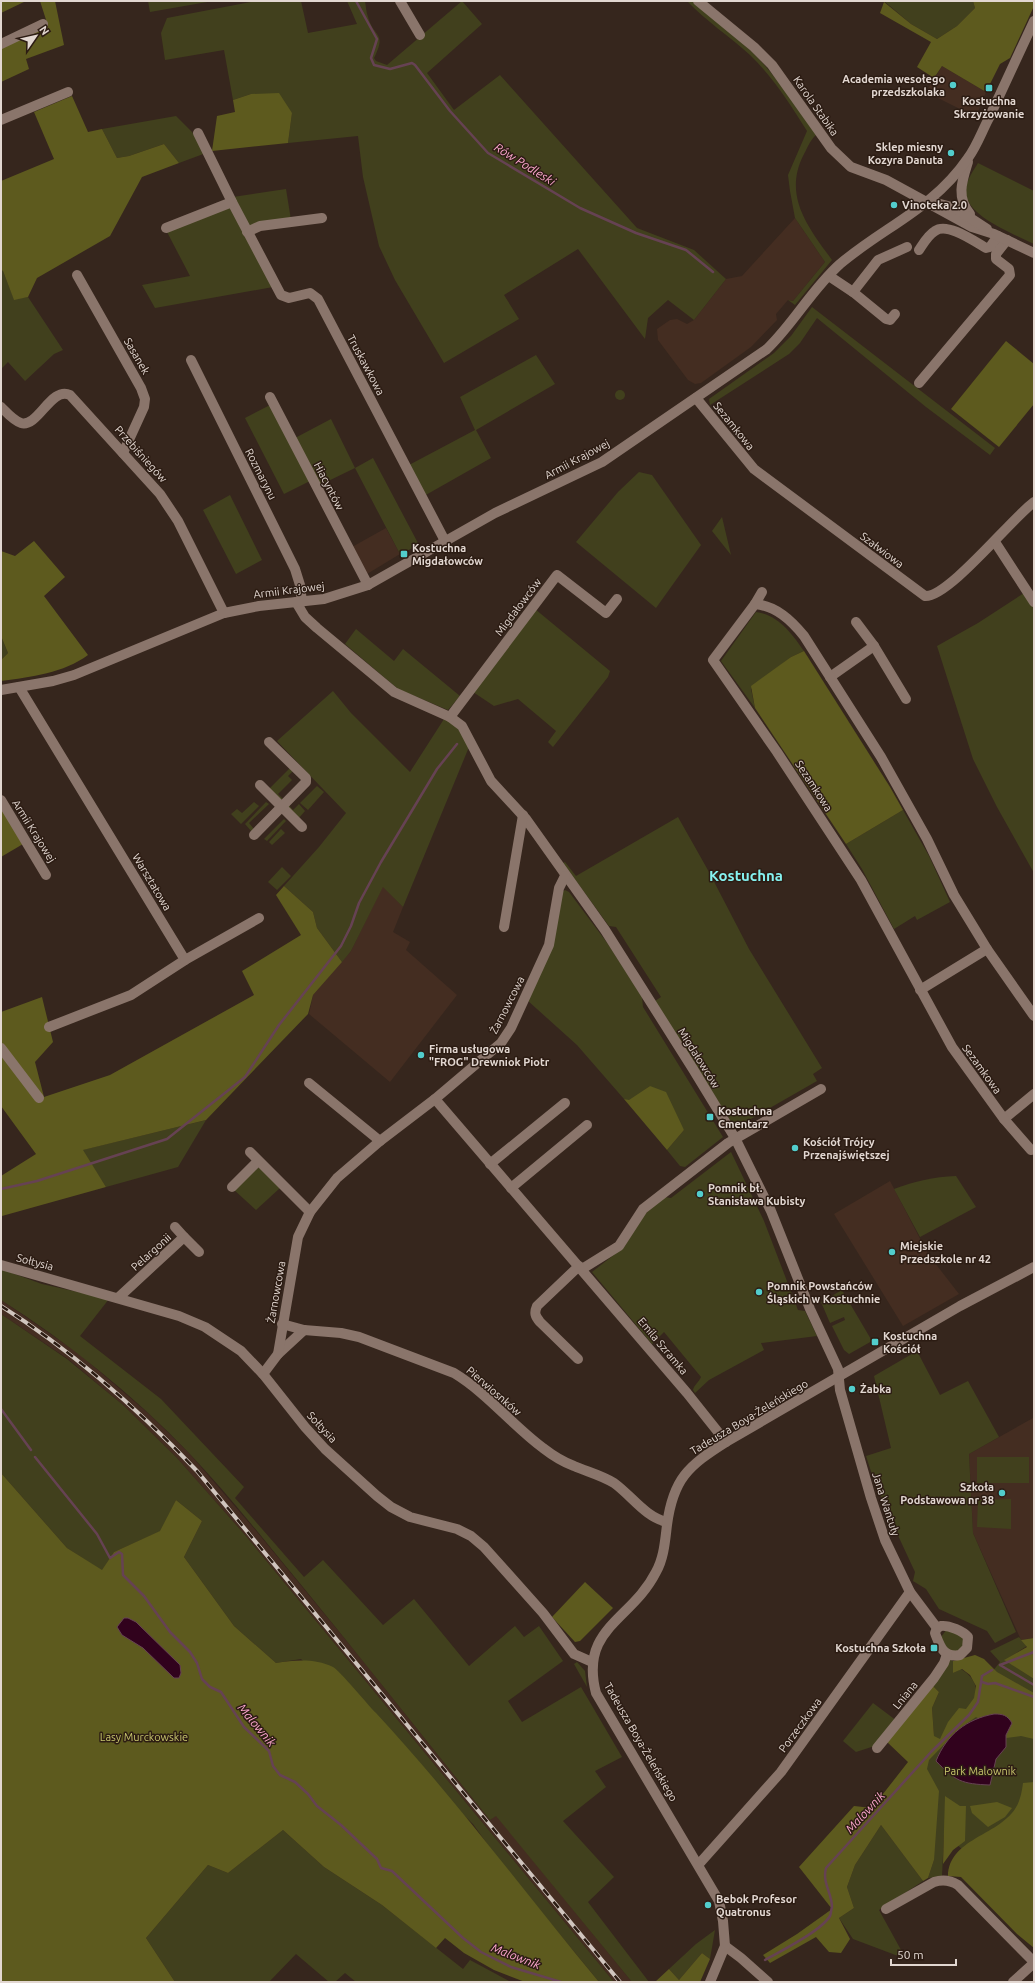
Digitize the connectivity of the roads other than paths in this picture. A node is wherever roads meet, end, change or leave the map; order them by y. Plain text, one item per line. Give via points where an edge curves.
1 (400, 1) edge
2 (698, 1) edge
3 (1034, 21) edge
4 (43, 24) dead end
5 (420, 35) dead end
6 (1, 44) edge
7 (68, 92) dead end
8 (1, 120) edge
9 (198, 133) dead end
10 (968, 158) junction
11 (232, 202) junction
12 (929, 202) junction
13 (322, 218) dead end
14 (974, 218) junction
15 (166, 228) dead end
16 (247, 232) junction
17 (1000, 237) junction
18 (907, 247) dead end
19 (918, 250) dead end
20 (1034, 253) edge
21 (77, 275) dead end
22 (829, 276) junction
23 (853, 292) junction
24 (895, 314) dead end
25 (190, 360) dead end
26 (919, 383) dead end
27 (270, 397) dead end
28 (696, 398) junction
29 (1, 407) edge
30 (123, 453) junction
31 (754, 469) joint
32 (1034, 502) edge
33 (445, 541) junction
34 (995, 542) junction
35 (368, 584) junction
36 (762, 592) dead end
37 (617, 599) dead end
38 (299, 602) junction
39 (1034, 602) edge
40 (755, 604) junction
41 (224, 613) junction
42 (856, 622) dead end
43 (874, 646) junction
44 (830, 677) junction
45 (19, 688) junction
46 (1, 690) edge
47 (906, 699) dead end
48 (450, 717) junction
49 (269, 742) dead end
50 (260, 785) dead end
51 (1, 800) edge
52 (281, 807) junction
53 (523, 816) junction
54 (302, 827) dead end
55 (254, 835) dead end
56 (46, 874) dead end
57 (565, 876) junction
58 (259, 918) dead end
59 (504, 927) dead end
60 (987, 949) junction
61 (185, 960) junction
62 (920, 990) junction
63 (1034, 1016) edge
64 (49, 1027) dead end
65 (1, 1048) edge
66 (309, 1083) dead end
67 (821, 1089) dead end
68 (1034, 1094) edge
69 (40, 1098) dead end
70 (435, 1098) junction
71 (565, 1103) dead end
72 (1004, 1119) junction
73 (587, 1125) dead end
74 (735, 1138) junction
75 (380, 1141) junction
76 (1032, 1150) dead end
77 (250, 1152) dead end
78 (258, 1161) junction
79 (490, 1164) junction
80 (232, 1187) dead end
81 (511, 1188) junction
82 (310, 1212) junction
83 (175, 1227) dead end
84 (184, 1238) junction
85 (199, 1252) dead end
86 (1, 1265) edge
87 (581, 1267) junction
88 (1034, 1267) edge
89 (118, 1298) junction
90 (282, 1324) junction
91 (304, 1330) junction
92 (278, 1354) junction
93 (578, 1359) dead end
94 (263, 1374) junction
95 (839, 1376) junction
96 (726, 1442) junction
97 (667, 1522) junction
98 (910, 1592) junction
99 (937, 1628) junction
100 (947, 1654) junction
101 (592, 1662) junction
102 (877, 1748) dead end
103 (699, 1864) junction
104 (886, 1909) dead end
105 (724, 1946) junction
106 (1034, 1963) edge
107 (710, 1982) edge
108 (768, 1982) edge
109 (1013, 1982) edge

1 - 5 street
2 - 12 street, Karola Stabika via 772,65 841,160 851,167 886,180
3 - 10 street, Armii Krajowej
4 - 6 street
7 - 8 street
9 - 11 street, Truskawkowa
10 - 12 street, Armii Krajowej
10 - 14 street via 960,194 963,204
11 - 15 street
11 - 16 street, Truskawkowa
12 - 14 street via 953,207
12 - 17 street via 972,226
12 - 22 street, Armii Krajowej via 854,253
13 - 16 street via 260,226
14 - 17 street
16 - 33 street, Truskawkowa via 281,295 289,298 310,293 318,299
17 - 19 street via 986,248 955,231 939,228 933,231
17 - 20 street
17 - 26 street via 996,259 1009,269 1010,276
18 - 23 street via 878,260
21 - 30 street, Sasanek via 135,375 145,399 144,407
22 - 23 street
22 - 28 street, Armii Krajowej via 767,349
23 - 24 street via 886,319 890,320
25 - 38 street, Rozmarynu via 295,569 300,585
27 - 35 street, Hiacyntów
28 - 31 street, Sezamkowa
28 - 33 street, Armii Krajowej via 602,462 495,513
29 - 30 street, Przebiśniegów via 19,423 24,424 32,420 59,394 66,393
30 - 41 street, Przebiśniegów via 167,504
31 - 34 street, Szałwiowa via 925,596 933,595 956,578
32 - 34 street, Szałwiowa via 1010,523
33 - 35 street, Armii Krajowej
34 - 39 street
35 - 38 street, Armii Krajowej via 335,596
36 - 40 street, Sezamkowa
37 - 48 street, Migdałowców via 606,613 557,575
38 - 41 street, Armii Krajowej
38 - 48 street, Migdałowców via 305,617 394,692
40 - 44 street via 766,606 793,622
40 - 62 street, Sezamkowa via 713,660 862,880
41 - 45 street, Armii Krajowej via 74,675
42 - 43 street
43 - 44 street
43 - 47 street
44 - 60 street via 881,757 927,839 954,895
45 - 46 street, Armii Krajowej
45 - 61 street, Warsztatowa
48 - 53 street, Migdałowców via 462,726 494,786
49 - 52 street via 306,778 306,782
50 - 52 street
51 - 56 street, Armii Krajowej
52 - 54 street
52 - 55 street
53 - 57 street, Migdałowców
53 - 59 street
57 - 70 street, Żarnowcowa via 559,888 549,945 511,1028 501,1043
57 - 74 street, Migdałowców via 605,930
58 - 61 street
60 - 62 street
60 - 63 street
61 - 64 street via 132,995
62 - 72 street, Sezamkowa via 952,1047
65 - 69 street
66 - 75 street
67 - 74 street
68 - 72 street
70 - 75 street, Żarnowcowa
70 - 79 street, Emila Szramka
71 - 79 street
72 - 76 street, Sezamkowa
73 - 81 street
74 - 87 street via 643,1209 619,1246
74 - 95 street, Migdałowców via 771,1211 810,1309 835,1358
75 - 82 street, Żarnowcowa via 337,1178
77 - 78 street
78 - 80 street
78 - 82 street
79 - 81 street, Emila Szramka
81 - 87 street, Emila Szramka
82 - 90 street, Żarnowcowa via 298,1237
83 - 84 street
84 - 85 street, Pelargonii
84 - 89 street, Pelargonii
86 - 89 street, Sołtysia
87 - 93 street via 534,1311 540,1322
87 - 96 street, Emila Szramka
88 - 95 street, Tadeusza Boya-Żeleńskiego via 960,1306
89 - 94 street, Sołtysia via 180,1316 205,1327 241,1351
90 - 91 street, Pierwiosnków
90 - 92 street, Żarnowcowa
91 - 92 street
91 - 97 street, Pierwiosnków via 359,1337 454,1373 468,1382 544,1449 574,1466 609,1480 649,1515
92 - 94 street, Żarnowcowa
94 - 101 street, Sołtysia via 305,1428 376,1496 410,1517 457,1529 471,1536 543,1613 574,1654
95 - 96 street, Tadeusza Boya-Żeleńskiego
95 - 98 street, Jana Wantuły via 840,1390 871,1498 895,1563
96 - 97 street, Tadeusza Boya-Żeleńskiego via 694,1463 683,1477 670,1504
97 - 101 street, Tadeusza Boya-Żeleńskiego via 663,1551 655,1574 603,1636
98 - 99 street, Jana Wantuły
98 - 103 street, Porzeczkowa via 781,1772
99 - 100 street, Jana Wantuły via 935,1633 940,1646
99 - 100 street via 946,1626 966,1635 969,1639 967,1648 960,1655
100 - 102 street, Lniana via 934,1678
101 - 103 street, Tadeusza Boya-Żeleńskiego via 596,1693
103 - 105 street, Tadeusza Boya-Żeleńskiego via 719,1901
104 - 106 street via 934,1882 951,1881 958,1885
105 - 107 street, Tadeusza Boya-Żeleńskiego
105 - 108 street
106 - 109 street

